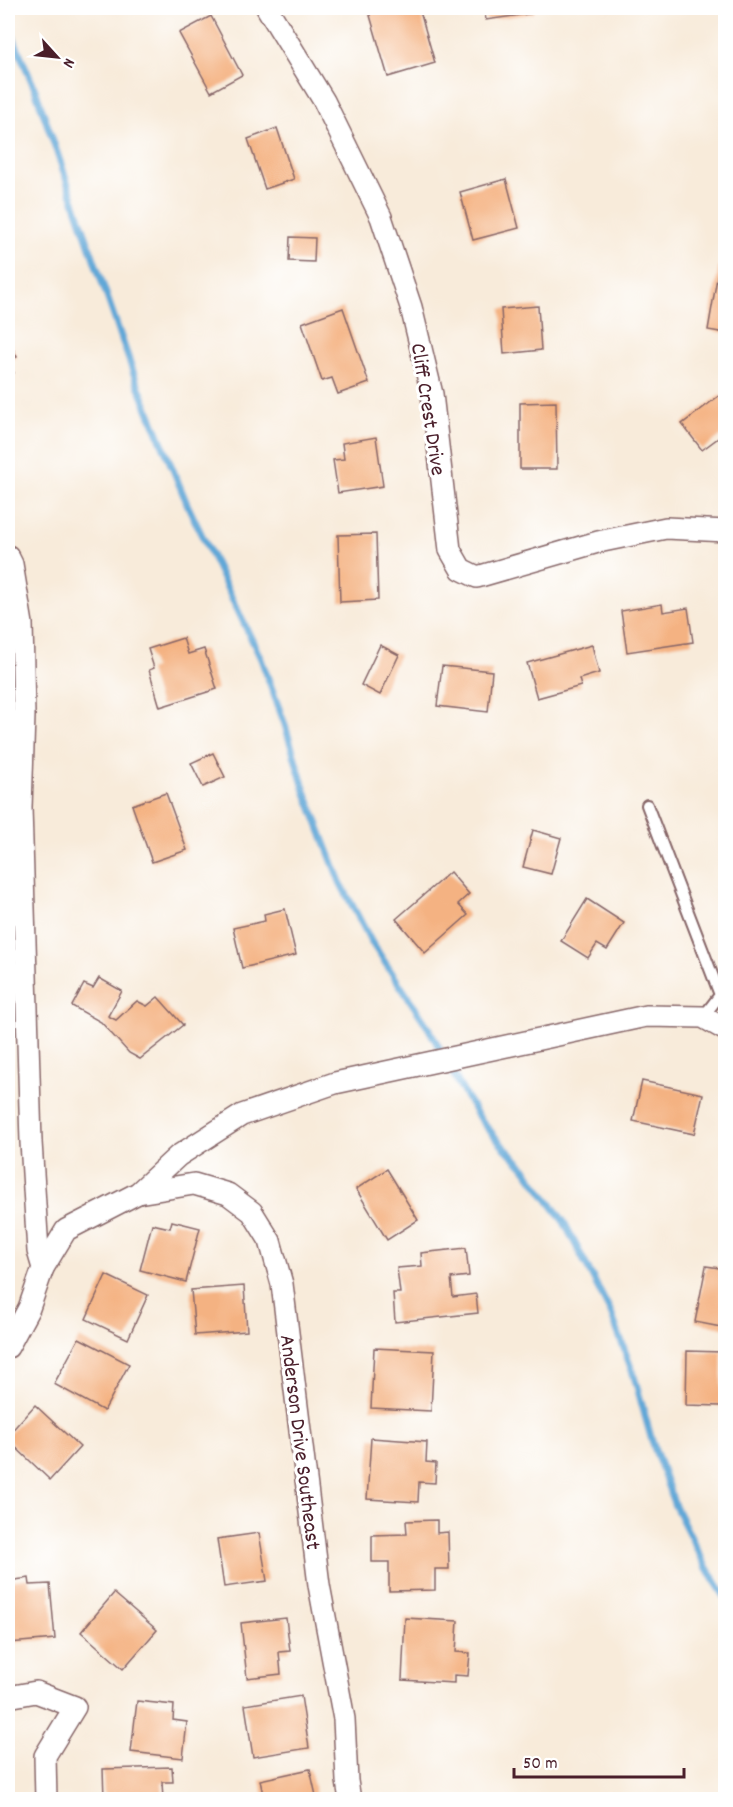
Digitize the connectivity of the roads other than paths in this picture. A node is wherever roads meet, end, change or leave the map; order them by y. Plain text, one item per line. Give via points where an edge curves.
1 (267, 8) edge
2 (726, 531) edge
3 (8, 556) edge
4 (647, 805) dead end
5 (703, 1017) junction
6 (726, 1030) edge
7 (138, 1193) junction
8 (43, 1268) junction
9 (8, 1347) edge
10 (8, 1697) edge
11 (46, 1800) edge
12 (350, 1800) edge

1 - 2 street, Cliff Crest Drive via 324,101 381,217 411,307 432,394 450,550 461,569 477,577 598,542 666,528
3 - 8 street via 22,624 21,808 31,1142 38,1251
4 - 5 lane via 720,995
5 - 6 street, Anderson Drive Southeast
5 - 7 street, Anderson Drive Southeast via 646,1016 335,1083 242,1115 178,1156
7 - 8 street, Anderson Drive Southeast via 66,1230
7 - 12 street, Anderson Drive Southeast via 194,1184 228,1194 252,1212 270,1241 282,1284 319,1585 344,1719
8 - 9 street, Anderson Drive Southeast via 29,1308
10 - 11 street via 36,1692 75,1707 45,1756

